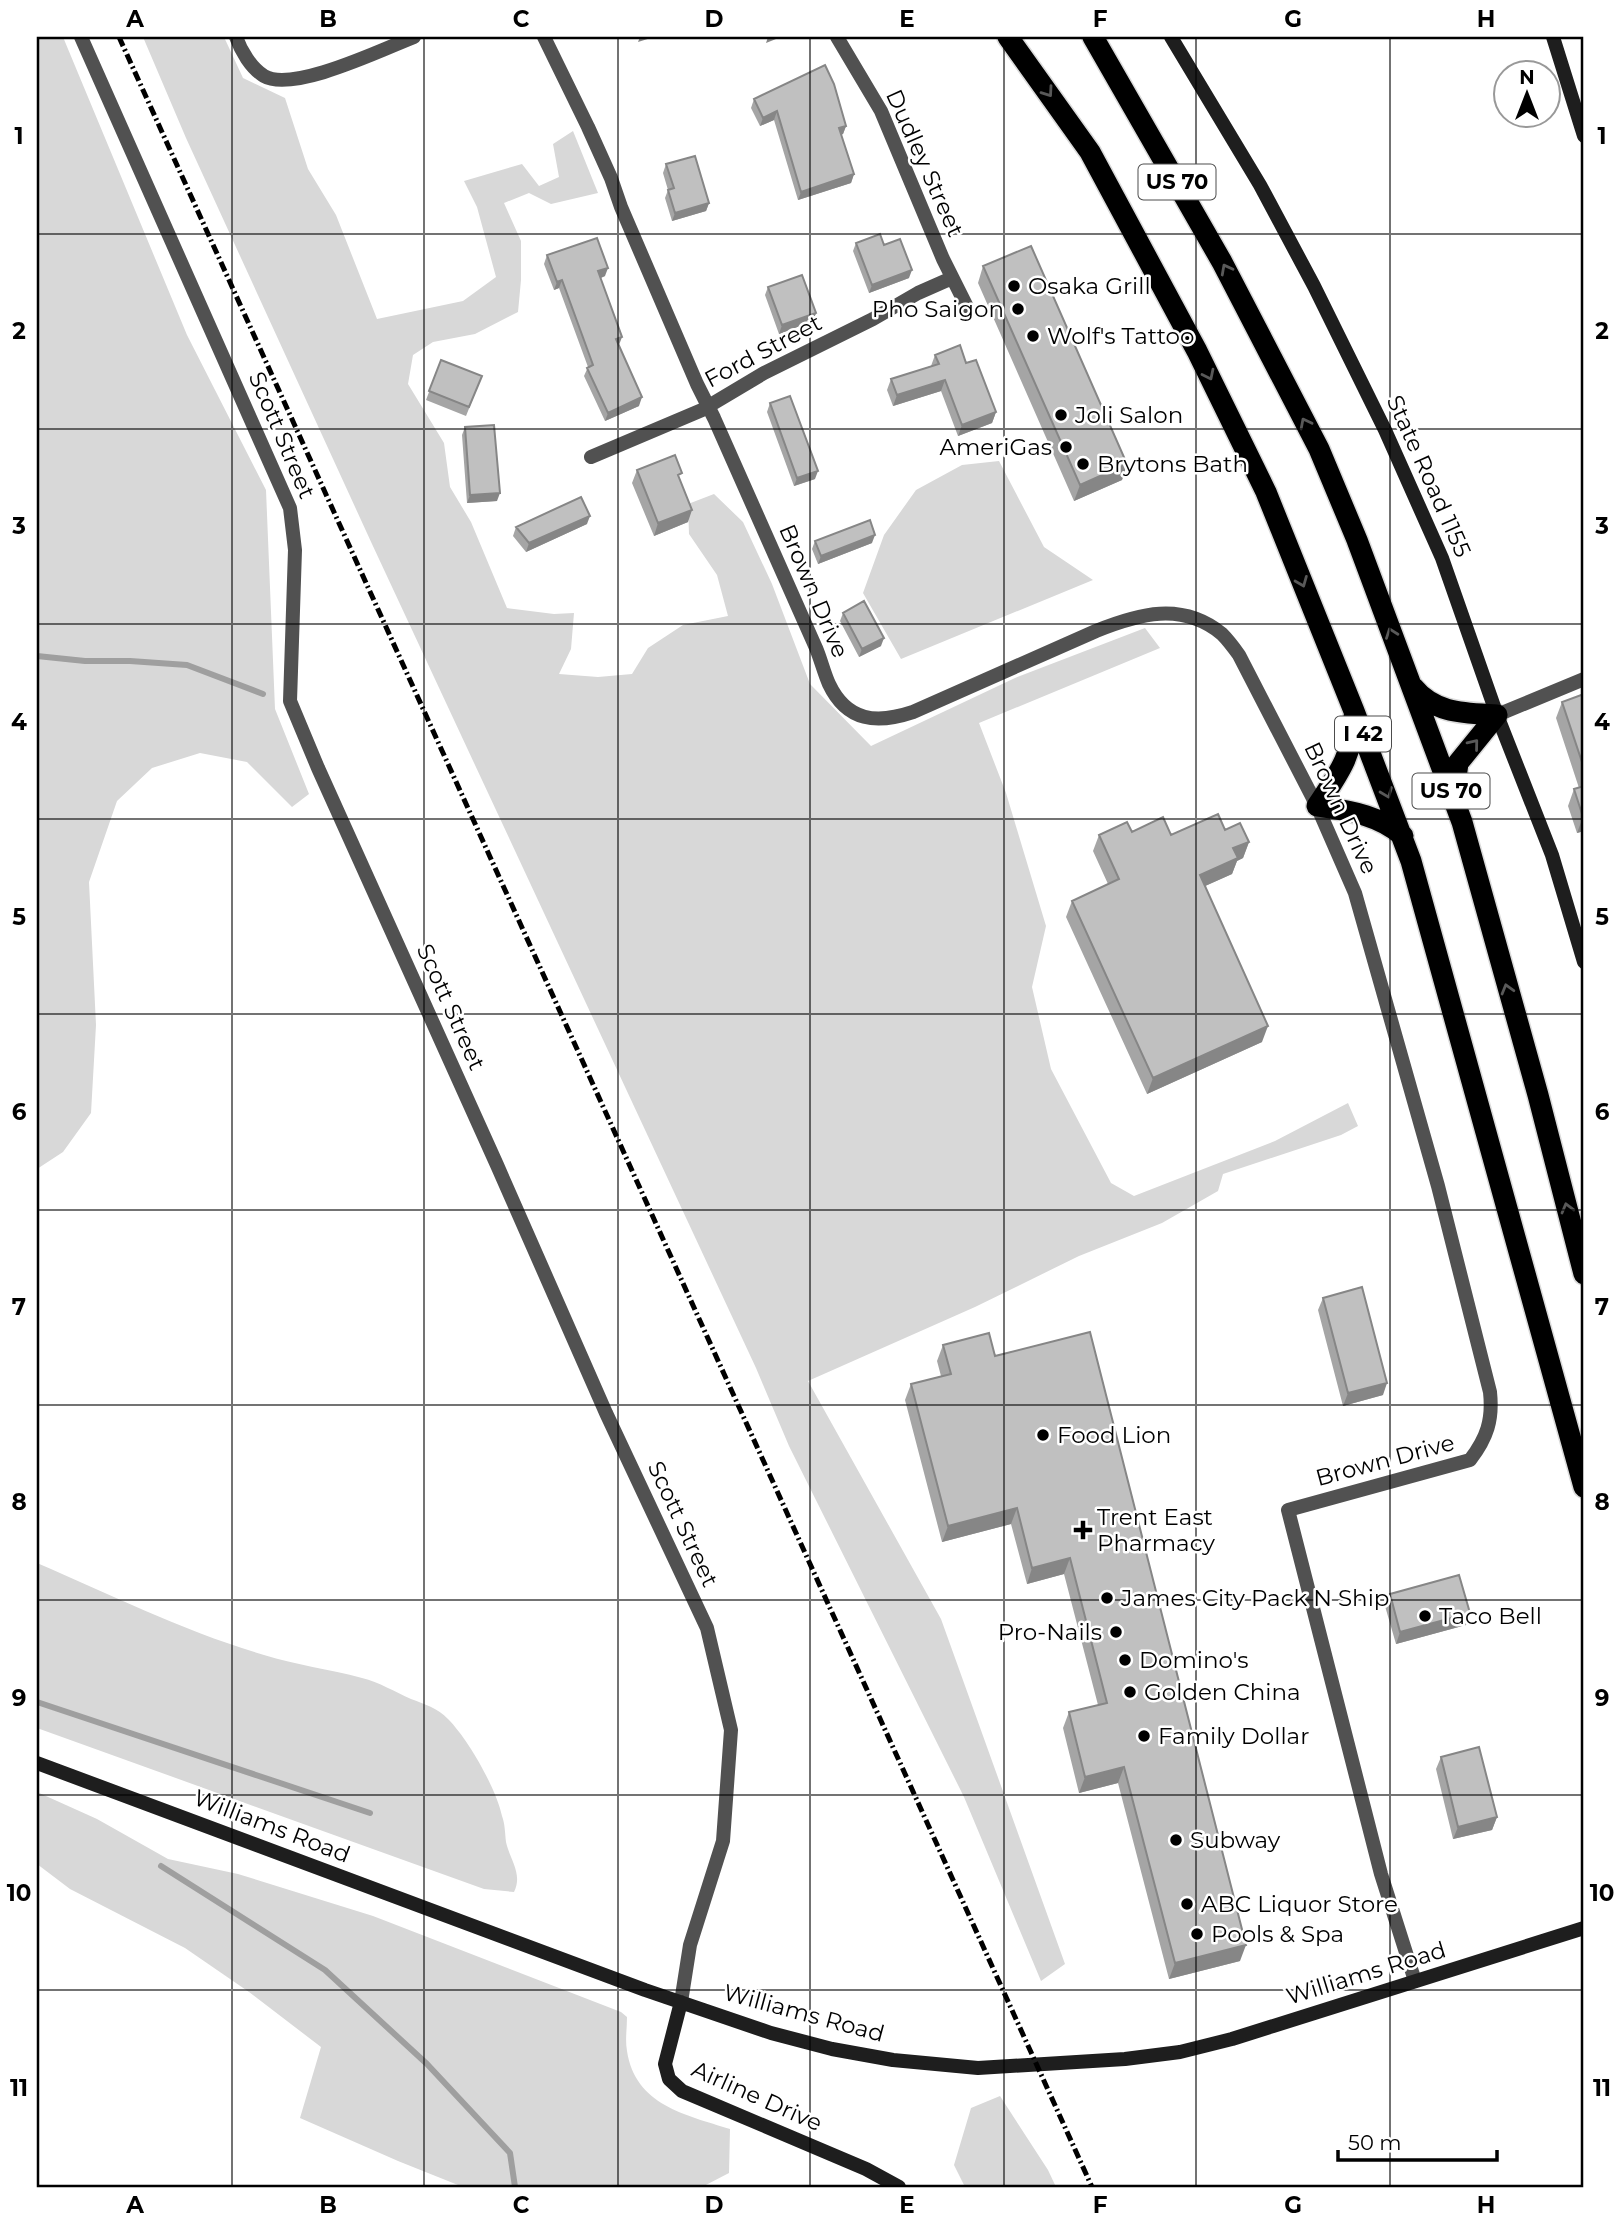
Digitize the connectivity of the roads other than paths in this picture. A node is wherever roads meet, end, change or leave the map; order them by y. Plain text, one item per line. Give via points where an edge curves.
1 (81, 37) edge
2 (236, 37) edge
3 (414, 37) edge
4 (544, 37) edge
5 (837, 37) edge
6 (1008, 37) edge
7 (1093, 37) edge
8 (1171, 37) edge
9 (1553, 37) edge
10 (1584, 136) edge
11 (952, 278) junction
12 (968, 309) dead end
13 (708, 406) junction
14 (592, 457) dead end
15 (1584, 679) edge
16 (1409, 681) junction
17 (1354, 711) junction
18 (1497, 715) junction
19 (1317, 806) junction
20 (1462, 822) junction
21 (1403, 836) junction
22 (1584, 962) edge
23 (1584, 1274) edge
24 (1584, 1487) edge
25 (37, 1763) edge
26 (1584, 1928) edge
27 (1415, 1981) junction
28 (681, 2002) junction
29 (899, 2187) edge

1 - 28 street, Scott Street via 290,508 295,550 290,701 606,1413 707,1628 731,1730 723,1841 690,1945
2 - 3 street via 252,66 266,77 282,80 318,74
4 - 13 street, Brown Drive via 607,168
5 - 11 street, Dudley Street via 881,111
6 -> 17 highway, I 42 via 1090,152 1197,351 1266,492
16 -> 7 highway, US 70 via 1319,449 1222,262
8 - 18 street, State Road 1155 via 1266,197 1385,430 1442,558
9 - 10 street
11 - 12 street, Dudley Street
11 - 13 street, Ford Street
13 - 14 street, Ford Street
13 - 19 street, Brown Drive via 828,684 848,709 861,717 894,718 1123,620 1177,614 1201,621 1223,635 1240,655
15 - 18 street
16 - 18 highway via 1426,700 1449,712
16 - 20 highway, US 70
17 - 19 highway via 1345,763
17 -> 21 highway, I 42
20 -> 18 highway via 1458,763
18 - 22 street, State Road 1155 via 1552,855
19 - 21 highway via 1373,817
19 - 27 street, Brown Drive via 1355,893 1387,1000 1442,1199 1492,1412 1485,1438 1470,1460 1288,1510 1381,1874
23 -> 20 highway, US 70
21 - 24 highway, I 42
25 - 28 street, Williams Road
26 - 27 street, Williams Road
27 - 28 street, Williams Road via 1180,2052 978,2068 832,2049
28 - 29 street, Airline Drive via 665,2064 669,2079 682,2091

